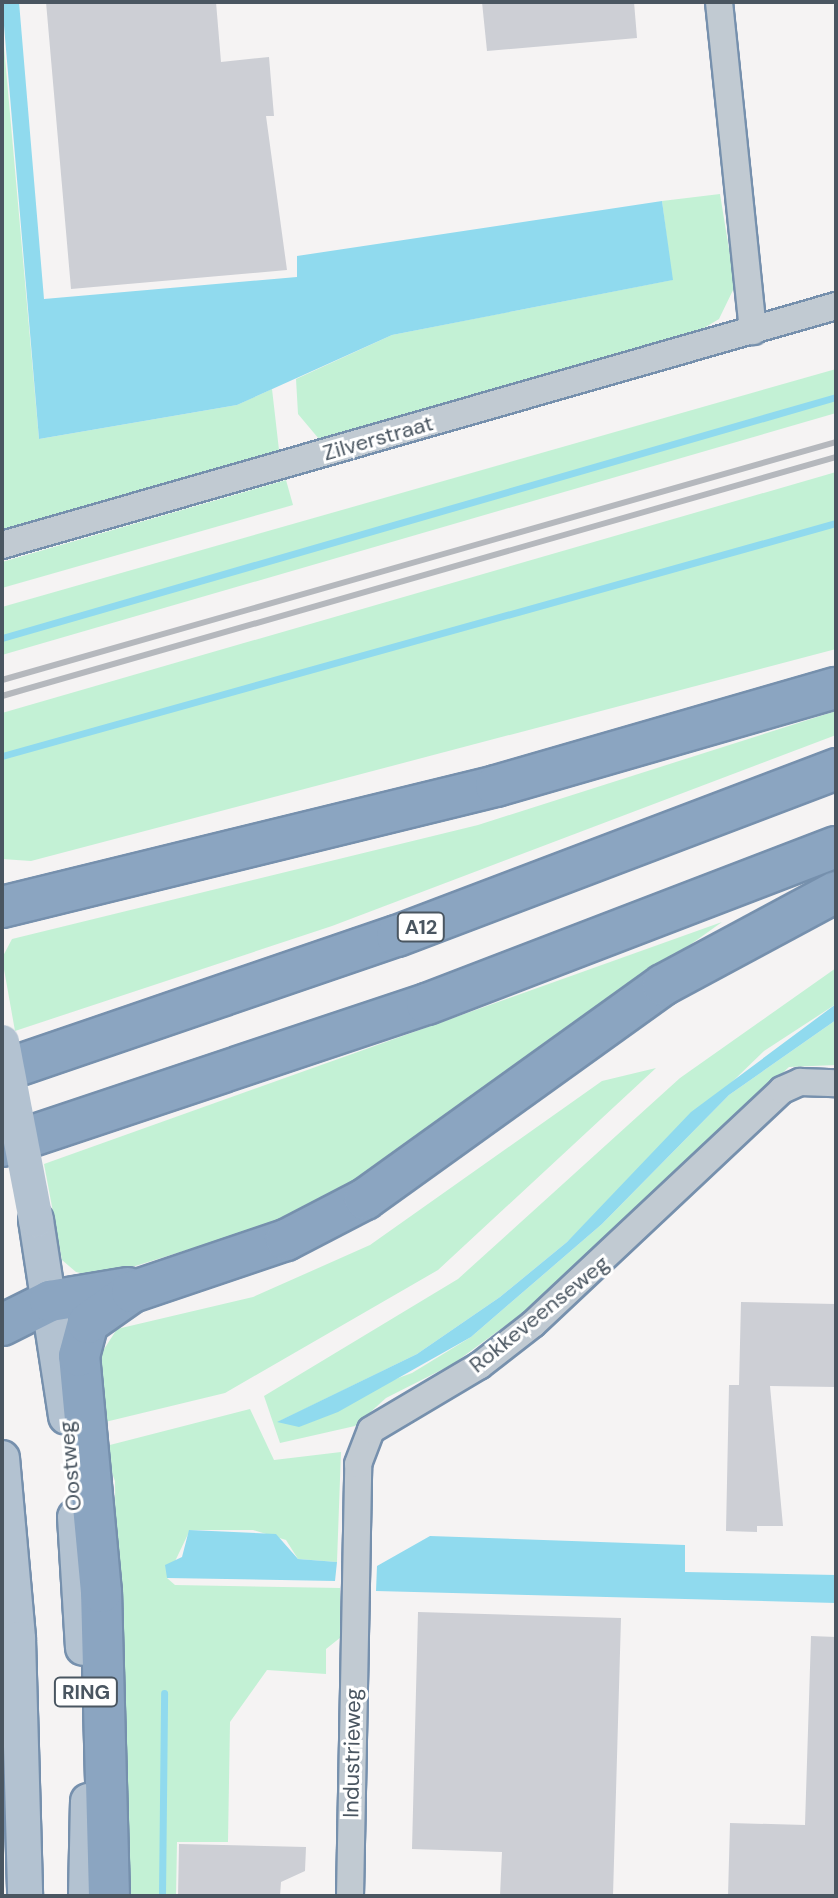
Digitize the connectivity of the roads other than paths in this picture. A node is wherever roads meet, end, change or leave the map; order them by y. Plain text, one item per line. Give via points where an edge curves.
1 (719, 2) edge
2 (836, 306) edge
3 (753, 331) junction
4 (2, 545) edge
5 (836, 688) edge
6 (836, 769) edge
7 (836, 847) edge
8 (836, 892) edge
9 (2, 907) edge
10 (2, 1042) edge
11 (2, 1071) edge
12 (836, 1083) edge
13 (2, 1146) edge
14 (152, 1286) junction
15 (50, 1301) junction
16 (2, 1325) edge
17 (2, 1458) edge
18 (354, 1609) joint
19 (25, 1896) edge
20 (86, 1896) edge
21 (109, 1896) edge
22 (350, 1896) edge

1 - 3 street
2 - 3 street, Zilverstraat
3 - 4 street, Zilverstraat
5 - 9 highway via 437,802
6 - 11 highway, A12 via 397,936
7 - 13 highway via 412,1009
8 - 14 highway via 663,985 365,1199 286,1240
10 - 15 main road, Oostweg, bridge
12 - 18 street, Rokkeveenseweg via 782,1090 533,1324 479,1366 371,1430 358,1464
14 - 15 highway
14 - 21 highway via 95,1315 79,1348 101,1592
15 - 16 highway
15 - 20 main road, Oostweg / RING via 81,1607
17 - 19 main road, RING via 20,1669
18 - 22 street, Industrieweg

